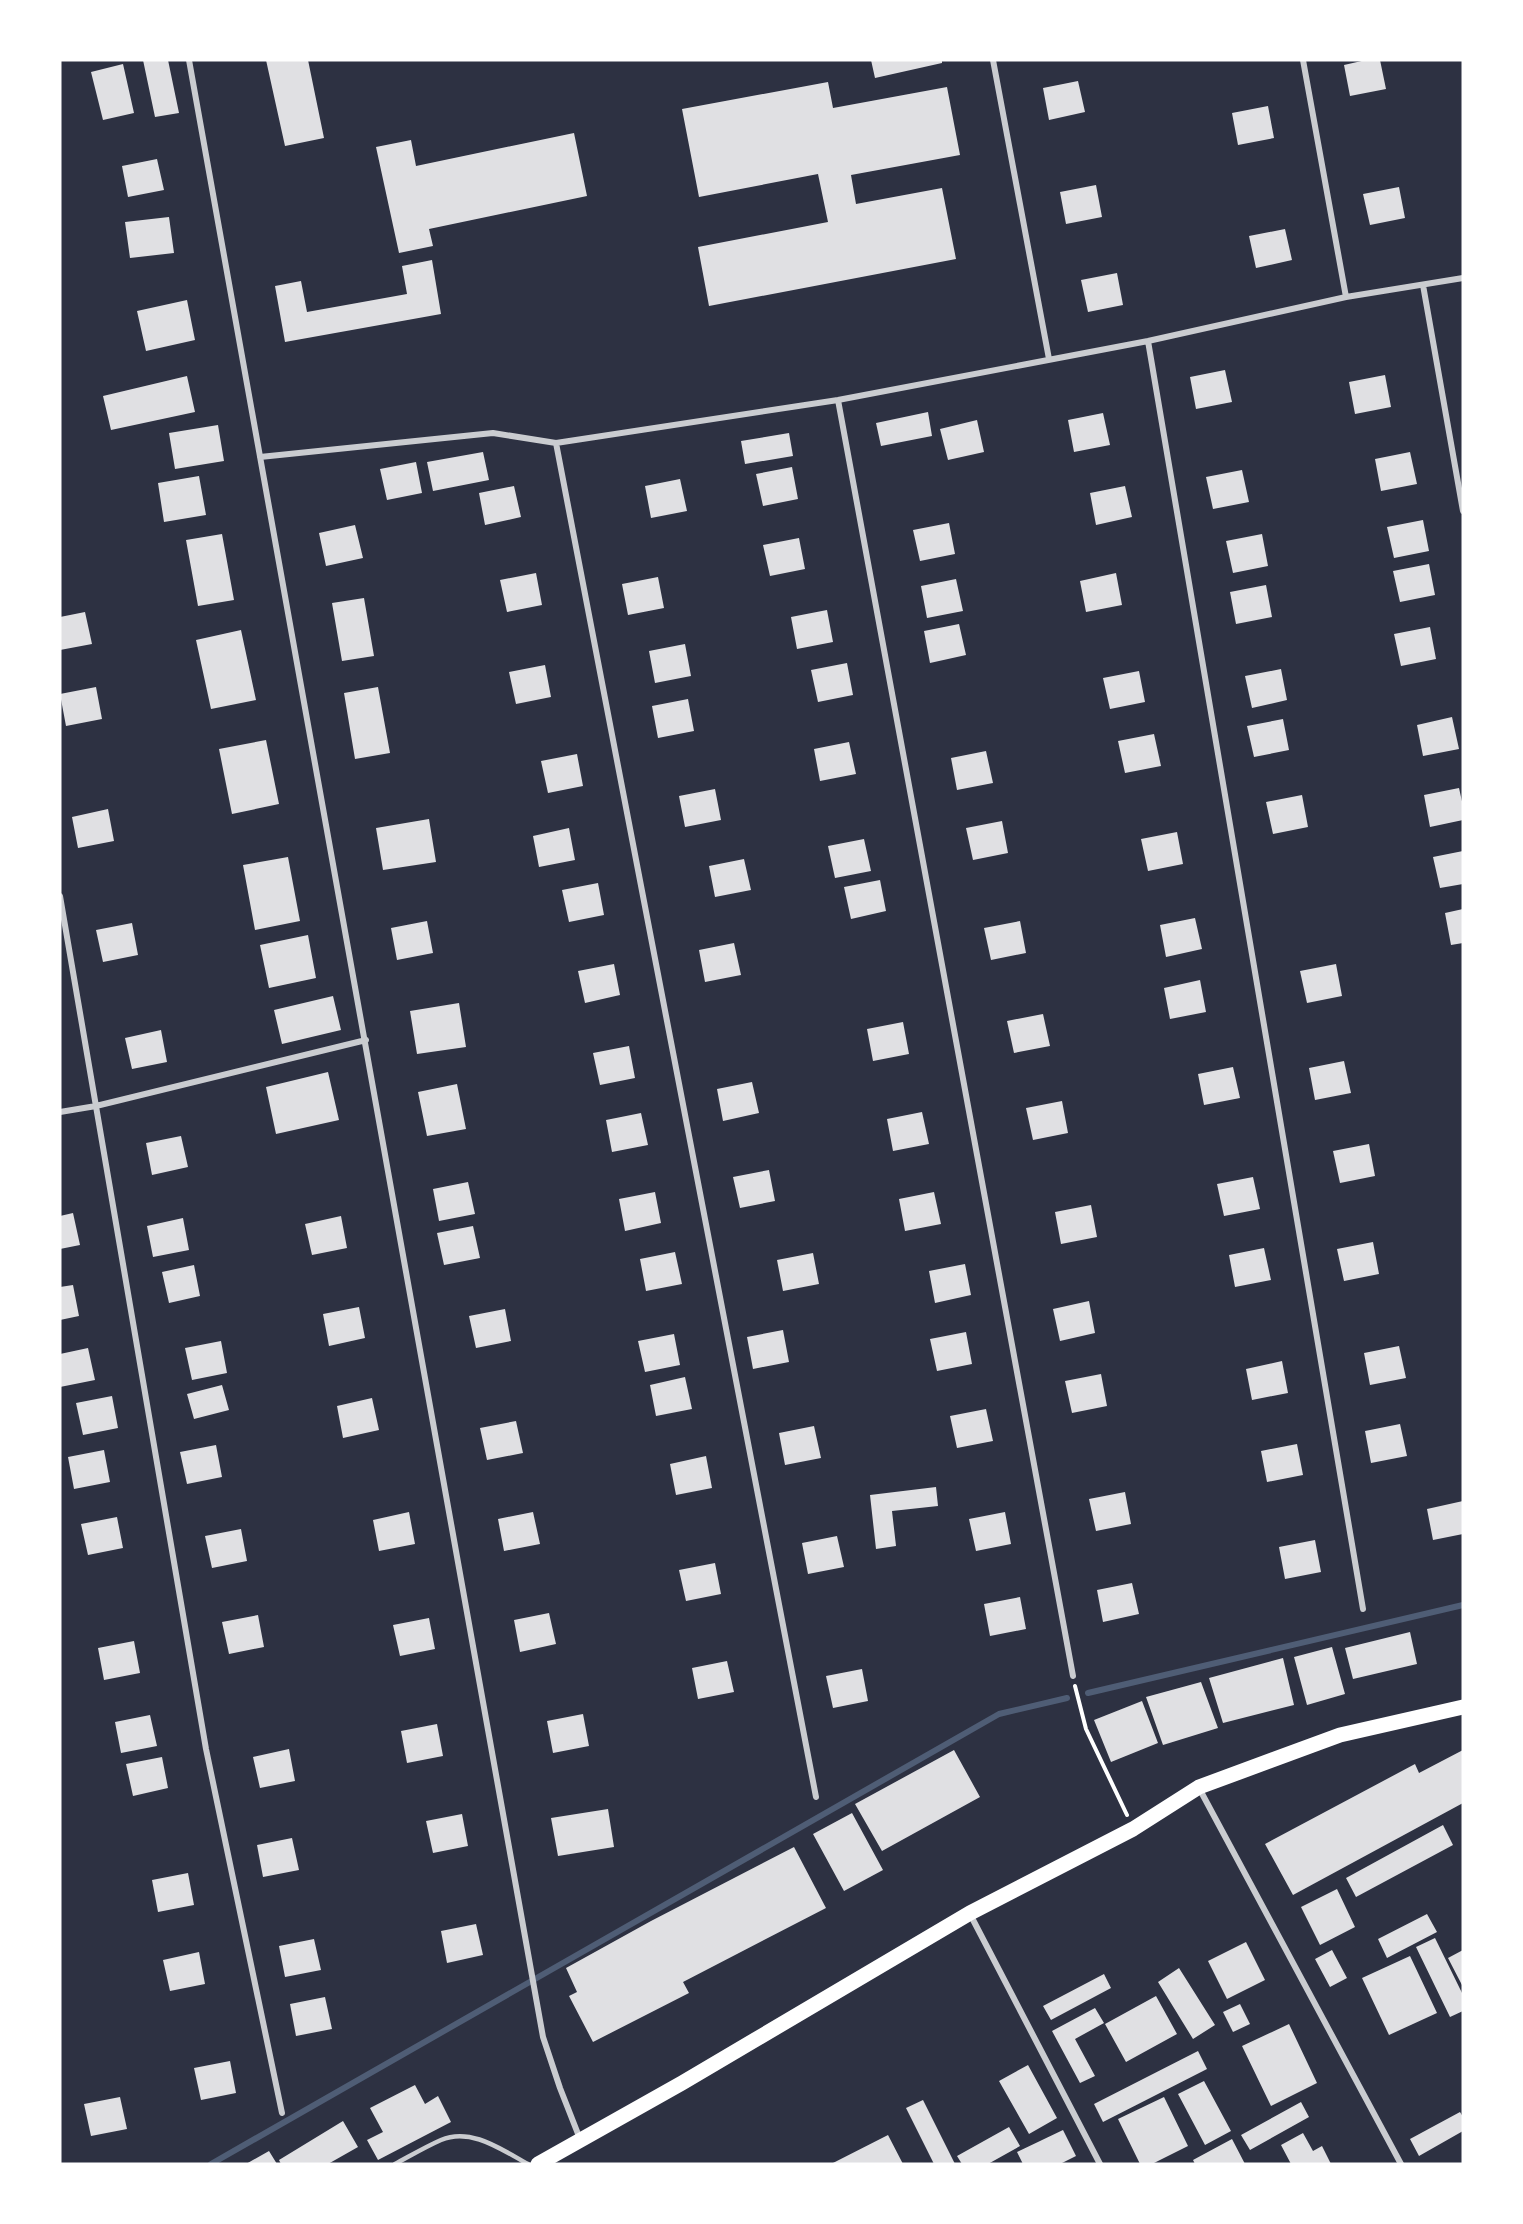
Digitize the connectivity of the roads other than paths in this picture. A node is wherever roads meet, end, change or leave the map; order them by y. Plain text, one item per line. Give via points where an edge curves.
1 (189, 60) edge
2 (993, 60) edge
3 (1303, 60) edge
4 (1463, 279) edge
5 (1423, 285) junction
6 (1346, 297) junction
7 (1148, 341) junction
8 (1050, 359) junction
9 (838, 400) junction
10 (556, 443) junction
11 (260, 457) junction
12 (1463, 510) edge
13 (60, 896) edge
14 (366, 1040) junction
15 (96, 1106) junction
16 (60, 1112) edge
17 (1363, 1609) dead end
18 (1072, 1676) road end
19 (1463, 1707) edge
20 (1199, 1787) junction
21 (816, 1797) dead end
22 (970, 1913) junction
23 (282, 2113) dead end
24 (580, 2140) junction
25 (395, 2164) edge
26 (528, 2164) edge
27 (538, 2164) edge
28 (1100, 2164) edge
29 (1401, 2164) edge

1 - 11 street
2 - 8 street
3 - 6 street
4 - 5 street
5 - 6 street
5 - 12 street
6 - 7 street
7 - 8 street
7 - 17 street
8 - 9 street
9 - 10 street
9 - 18 street
10 - 11 street via 493,433
10 - 21 street
11 - 14 street
13 - 15 street
14 - 15 street
14 - 24 street via 543,2037
15 - 16 street
15 - 23 street via 206,1749
19 - 20 main road via 1340,1735
20 - 22 main road via 1133,1829
20 - 29 street
22 - 24 main road
22 - 28 street
24 - 27 main road
25 - 26 lane via 443,2139 457,2137 484,2140

